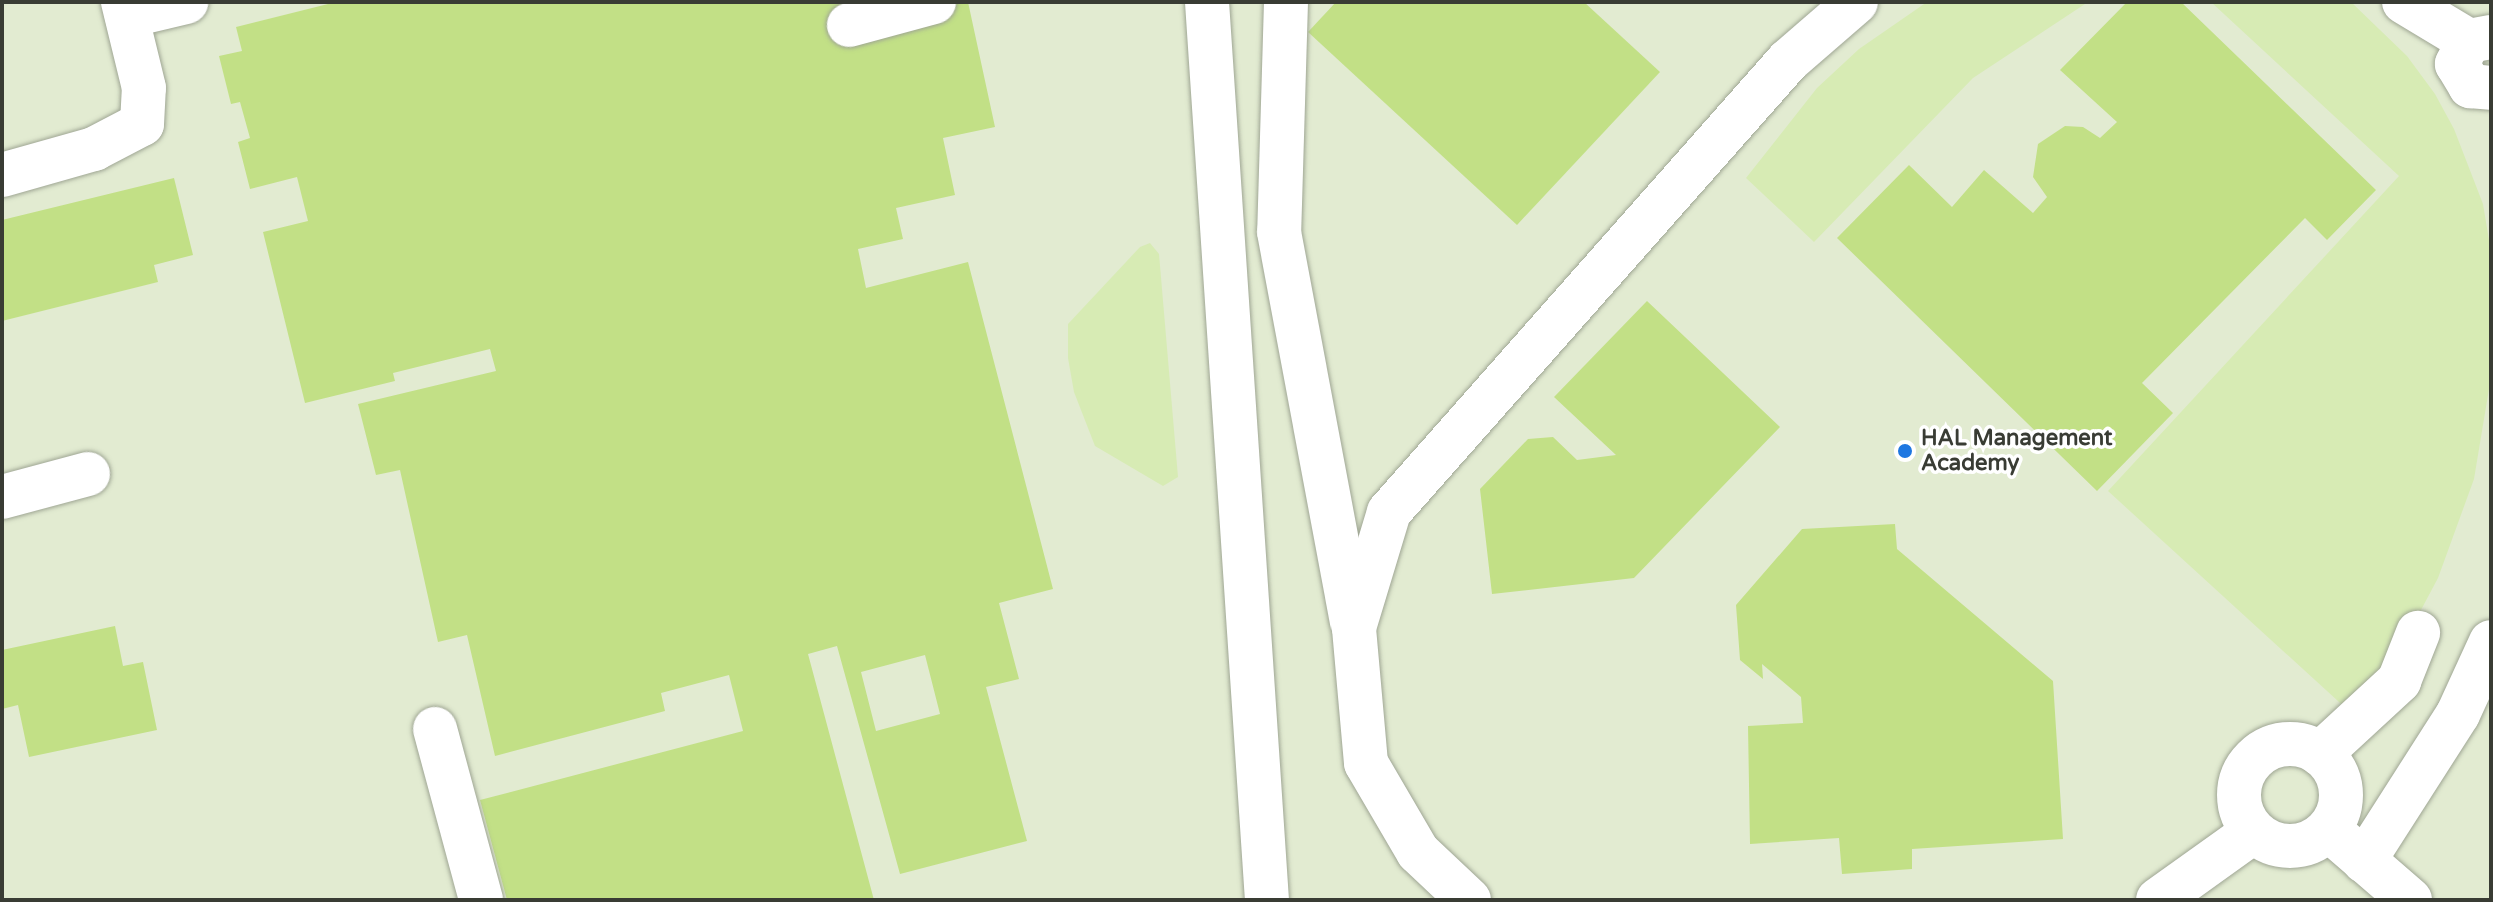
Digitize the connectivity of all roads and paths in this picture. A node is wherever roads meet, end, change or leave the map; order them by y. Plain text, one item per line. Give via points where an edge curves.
1 (186, 2) edge
2 (934, 2) edge
3 (1207, 2) edge
4 (1286, 2) edge
5 (1856, 2) edge
6 (2404, 2) edge
7 (125, 9) edge
8 (849, 25) dead end
9 (2480, 39) edge
10 (2491, 88) edge
11 (2, 175) edge
12 (88, 474) dead end
13 (2, 497) edge
14 (1354, 628) junction
15 (2418, 633) dead end
16 (2491, 642) edge
17 (435, 729) dead end
18 (2320, 754) junction
19 (2329, 829) junction
20 (2253, 832) junction
21 (2364, 861) junction
22 (481, 900) edge
23 (1267, 900) edge
24 (1469, 900) edge
25 (2158, 900) edge
26 (2410, 900) edge

1 - 7 lane
2 - 8 lane
3 - 23 lane
4 - 14 lane via 1279,232
5 - 14 lane via 1788,61 1389,512
6 - 9 lane
7 - 11 lane via 144,88 142,124 94,149
9 - 10 lane via 2458,55 2459,73 2470,86
12 - 13 lane
14 - 24 lane via 1366,763 1418,852
15 - 18 lane via 2399,681
16 - 21 lane via 2458,714
17 - 22 lane
18 - 19 lane via 2333,766 2342,798
18 - 20 lane via 2289,744 2257,756 2239,784 2238,801
19 - 20 lane via 2300,846 2267,841
19 - 21 lane
20 - 25 lane
21 - 26 lane

